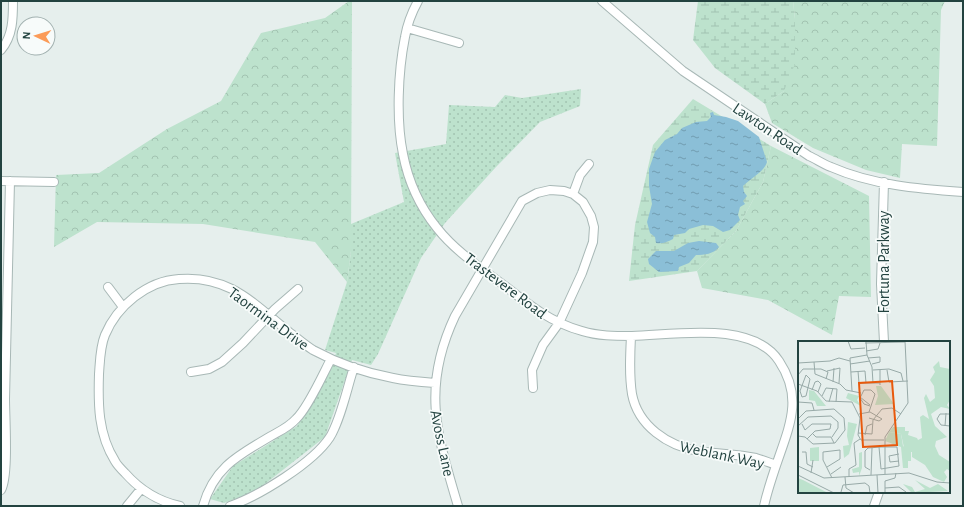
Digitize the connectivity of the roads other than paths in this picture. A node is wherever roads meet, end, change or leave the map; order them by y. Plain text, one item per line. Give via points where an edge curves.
1 (13, 1) edge
2 (418, 1) edge
3 (602, 1) edge
4 (407, 28) junction
5 (458, 43) dead end
6 (1, 50) edge
7 (589, 164) dead end
8 (5, 181) edge
9 (54, 182) dead end
10 (884, 182) junction
11 (963, 192) edge
12 (573, 194) junction
13 (482, 269) junction
14 (108, 287) dead end
15 (298, 289) dead end
16 (4, 290) edge
17 (123, 307) junction
18 (269, 316) junction
19 (559, 323) junction
20 (631, 336) junction
21 (884, 341) edge
22 (331, 359) junction
23 (354, 367) junction
24 (191, 372) dead end
25 (435, 383) junction
26 (533, 388) dead end
27 (3, 400) edge
28 (776, 466) junction
29 (1, 490) edge
30 (141, 490) junction
31 (879, 493) edge
32 (126, 506) edge
33 (180, 506) edge
34 (204, 506) edge
35 (230, 506) edge
36 (458, 506) edge
37 (764, 506) edge
38 (874, 506) edge

1 - 6 street via 13,23
2 - 4 street, Trastevere Road
3 - 10 street, Lawton Road via 683,71 809,156 838,170
4 - 5 street
4 - 13 street, Trastevere Road via 400,79 399,126 403,155 412,185 438,229 459,251
7 - 12 street via 580,175
8 - 9 street
8 - 16 street
10 - 11 street, Lawton Road via 922,189
10 - 21 street, Fortuna Parkway via 881,284
12 - 13 street, Avoss Lane via 550,190 537,193 522,202
12 - 19 street via 583,202 591,216 594,227 593,242
13 - 19 street, Trastevere Road via 538,312
13 - 25 street, Avoss Lane via 449,329 438,360
14 - 17 street
15 - 18 street
16 - 27 street
17 - 18 street, Taormina Drive via 141,292 161,283 198,278 232,288
17 - 30 street, Taormina Drive via 104,337 98,392 99,417 104,439 115,462
18 - 22 street, Taormina Drive via 304,344
18 - 24 street via 222,362 209,369
19 - 20 street, Trastevere Road via 602,335
19 - 26 street via 543,345 532,370
20 - 28 street, Weblank Way via 632,396 640,415 652,429 676,445 698,451 757,458
20 - 28 street, Trastevere Road via 743,336 770,351 779,360 787,375 792,391 793,409
22 - 23 street, Taormina Drive
22 - 34 street via 298,418 223,468 206,497
23 - 25 street, Taormina Drive via 394,378
23 - 35 street via 338,419 331,436 320,450 306,463
25 - 36 street, Avoss Lane via 436,423
27 - 29 street via 5,470
28 - 37 street, Trastevere Road
30 - 32 street
30 - 33 street, Taormina Drive
31 - 38 street

